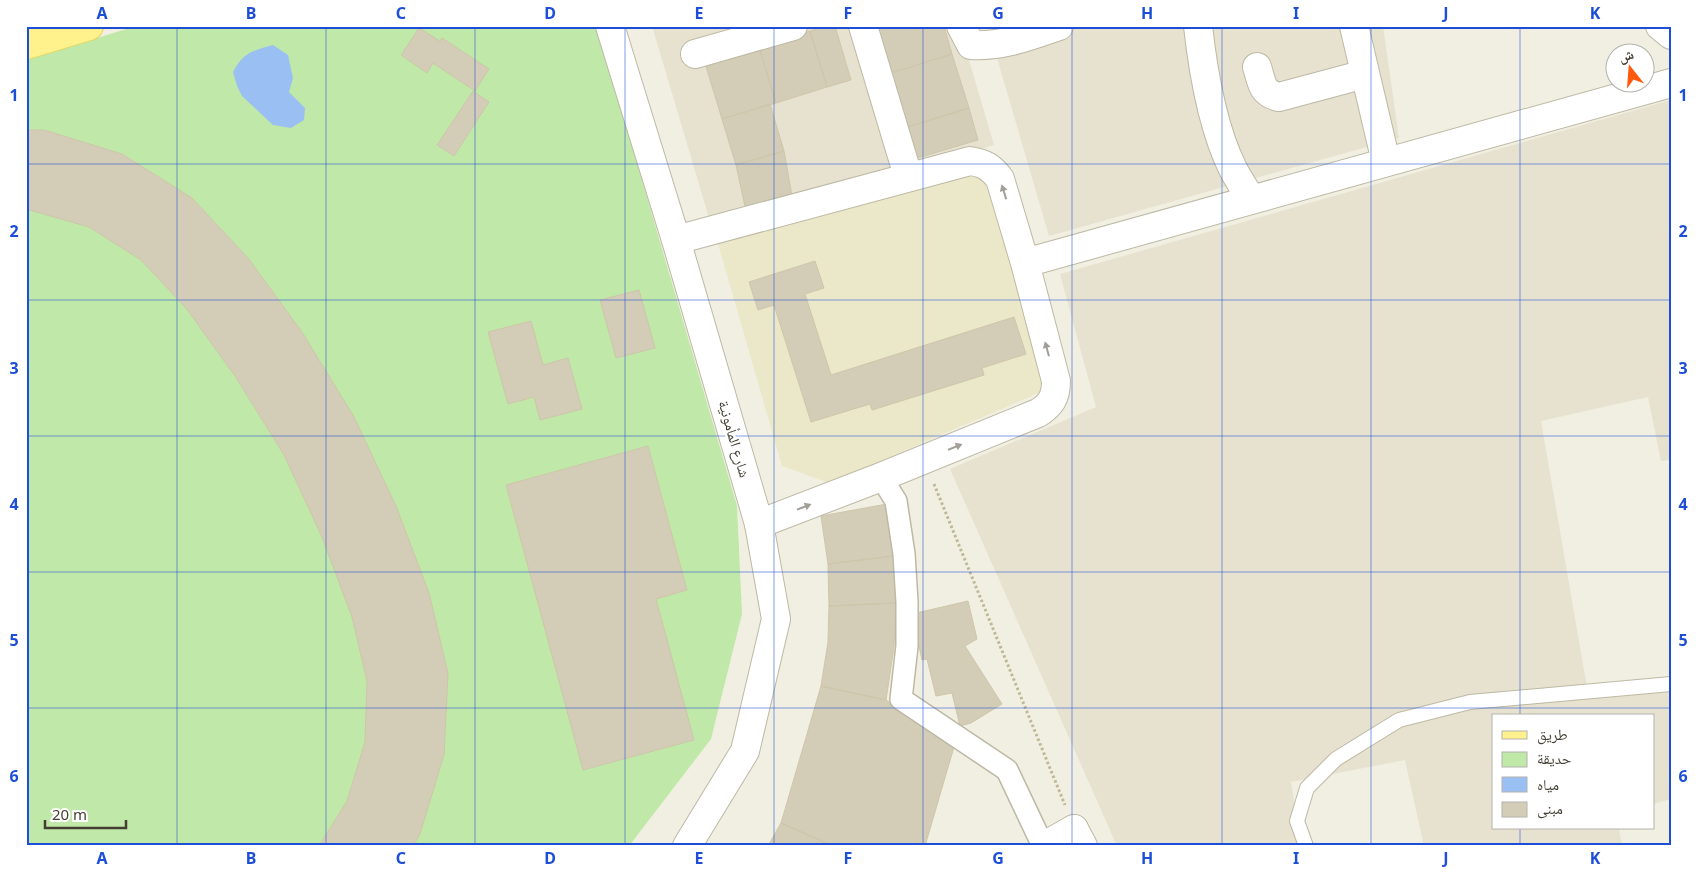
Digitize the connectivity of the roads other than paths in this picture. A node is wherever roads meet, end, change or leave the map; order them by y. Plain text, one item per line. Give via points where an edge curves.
1 (89, 26) edge
2 (610, 26) edge
3 (793, 26) edge
4 (863, 26) edge
5 (961, 26) edge
6 (1059, 26) edge
7 (1198, 26) edge
8 (1354, 26) edge
9 (1660, 26) edge
10 (1671, 35) edge
11 (26, 45) edge
12 (695, 54) dead end
13 (1257, 67) dead end
14 (1365, 74) junction
15 (1671, 83) edge
16 (1386, 162) junction
17 (908, 176) junction
18 (1251, 199) junction
19 (676, 240) junction
20 (1025, 263) junction
21 (881, 477) junction
22 (759, 524) junction
23 (1671, 684) edge
24 (1079, 837) edge
25 (687, 846) edge
26 (1043, 846) edge
27 (1306, 846) edge

1 - 11 main road
2 - 19 street, شارع المأمونية
3 - 12 street
4 - 17 street
5 - 6 street via 971,45 980,46 1021,40
7 - 18 street via 1218,131 1233,170
8 - 14 street
9 - 10 street
13 - 14 street via 1264,89 1279,97
14 - 16 street
15 - 16 street
16 - 18 street
17 - 19 street
20 -> 17 street via 1000,179 993,170 982,163 970,161
18 - 20 street
19 - 22 street, شارع المأمونية
21 -> 20 street via 1038,413 1053,400 1056,381
22 -> 21 street
21 - 26 street via 896,501 904,554 907,646 901,698 1007,770
22 - 25 street, شارع المأمونية via 776,619 745,752
23 - 27 lane via 1470,702 1399,720 1336,759 1308,788 1297,821
24 - 26 street

